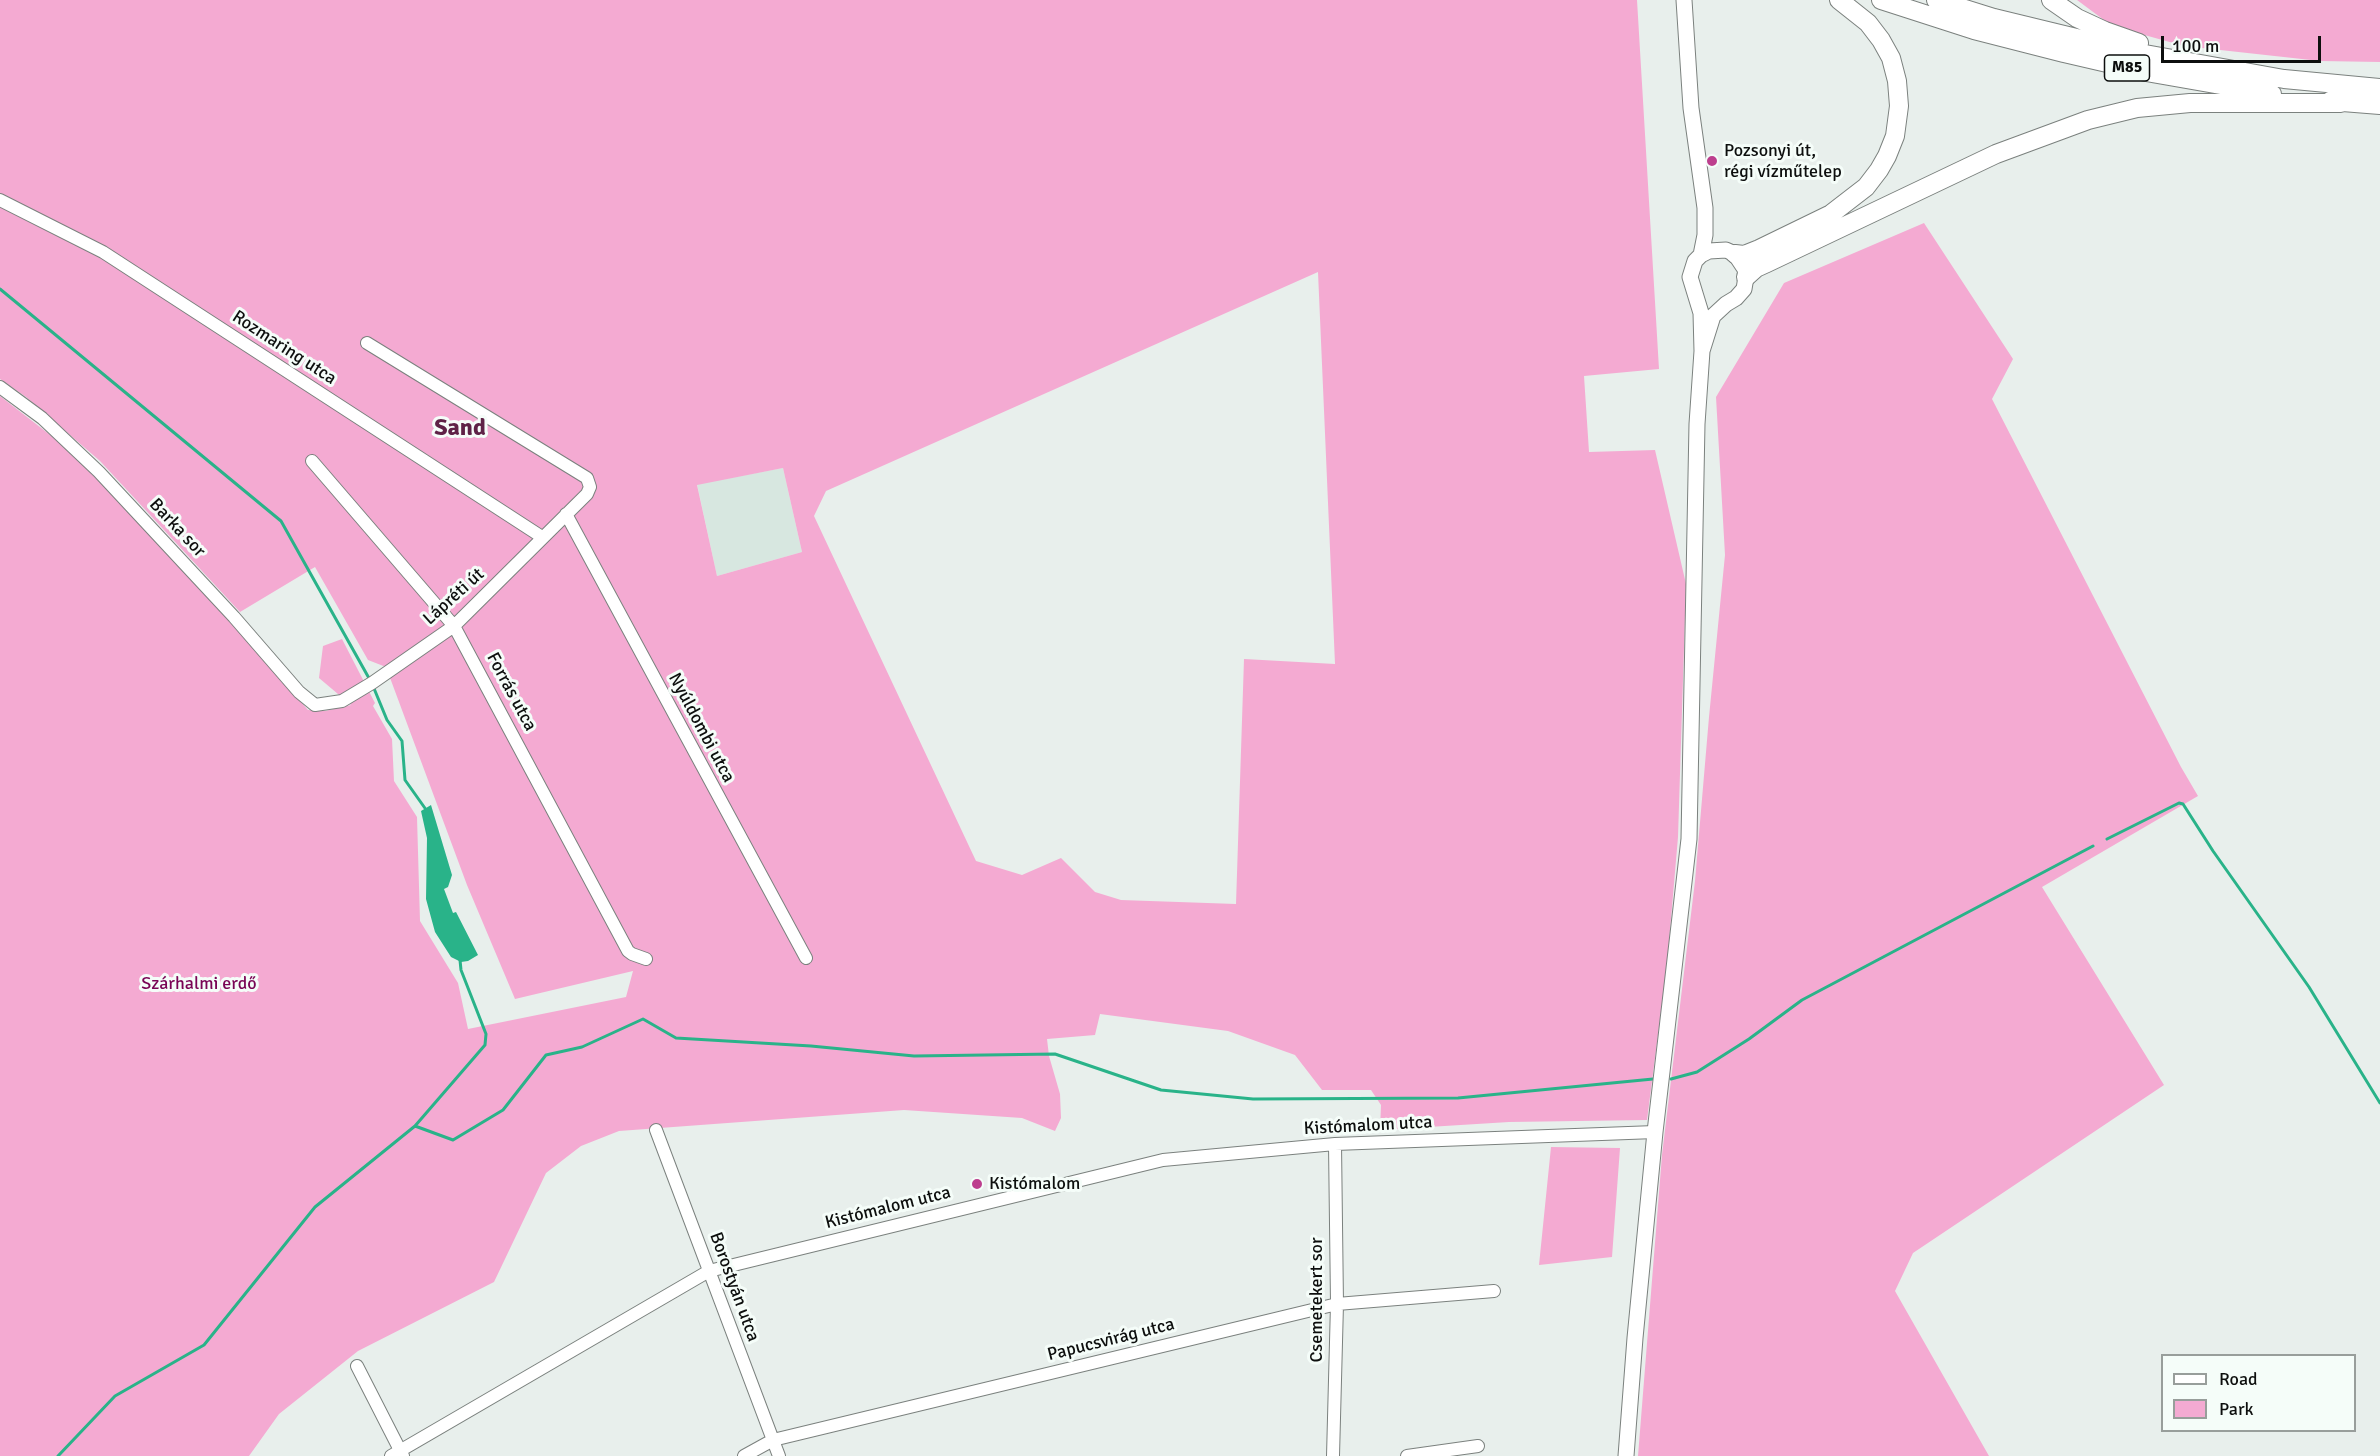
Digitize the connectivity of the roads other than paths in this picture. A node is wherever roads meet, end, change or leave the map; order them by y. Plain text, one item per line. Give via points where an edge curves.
1 (1684, 0) edge
2 (1839, 0) edge
3 (1881, 0) edge
4 (1936, 0) edge
5 (2051, 0) edge
6 (2191, 63) junction
7 (2380, 88) edge
8 (2341, 103) junction
9 (2380, 105) edge
10 (0, 200) edge
11 (1705, 208) junction
12 (1730, 252) junction
13 (1701, 255) junction
14 (1746, 277) junction
15 (1696, 296) junction
16 (1726, 304) junction
17 (367, 343) dead end
18 (1702, 351) junction
19 (0, 387) edge
20 (312, 462) dead end
21 (566, 514) junction
22 (542, 537) junction
23 (454, 626) junction
24 (315, 705) joint
25 (806, 957) dead end
26 (646, 959) dead end
27 (656, 1130) dead end
28 (1655, 1132) junction
29 (1335, 1144) junction
30 (710, 1270) junction
31 (1494, 1291) dead end
32 (1336, 1304) junction
33 (357, 1366) dead end
34 (773, 1440) junction
35 (1478, 1446) dead end
36 (398, 1454) edge
37 (744, 1456) edge
38 (779, 1456) edge
39 (1333, 1456) edge
40 (1407, 1456) edge
41 (1626, 1456) edge

1 - 11 main road via 1691,108
2 - 12 highway via 1868,23 1891,58 1899,106 1895,136 1887,156 1866,187 1831,214 1744,255
3 - 8 highway, M85 via 1974,30 2136,70
4 - 6 highway, M85 via 2070,38
5 - 6 highway via 2104,31
6 - 7 highway, M85 via 2284,79
8 - 9 highway, M85
8 - 14 highway via 2190,102 2137,108 2088,120 1996,154 1756,268
10 - 22 street, Rozmaring utca via 104,252
11 - 12 main road via 1714,231
11 - 13 main road
12 - 13 main road via 1717,249
12 - 14 main road via 1745,268
13 - 15 main road via 1691,268 1691,286
14 - 16 main road via 1744,289
15 - 16 main road via 1708,303
15 - 18 main road via 1701,313
16 - 18 main road via 1713,316
17 - 21 street, Lápréti út via 590,481 587,494
18 - 28 main road via 1696,424 1689,839
19 - 24 street, Barka sor via 42,418 99,472
20 - 23 street, Forrás utca
21 - 22 street, Lápréti út
21 - 25 street, Nyúldombi utca
22 - 23 street, Lápréti út
23 - 24 street, Lápréti út via 372,683 342,700
23 - 26 street, Forrás utca via 628,951
27 - 30 street, Borostyán utca
28 - 29 street, Kistómalom utca
28 - 41 main road
29 - 30 street, Kistómalom utca via 1163,1160
29 - 32 street, Csemetekert sor
30 - 34 street, Borostyán utca
30 - 36 street, Kistómalom utca
31 - 32 street, Papucsvirág utca
32 - 34 street, Papucsvirág utca
32 - 39 street, Csemetekert sor
33 - 36 street
34 - 37 street, Papucsvirág utca
34 - 38 street, Borostyán utca
35 - 40 street

